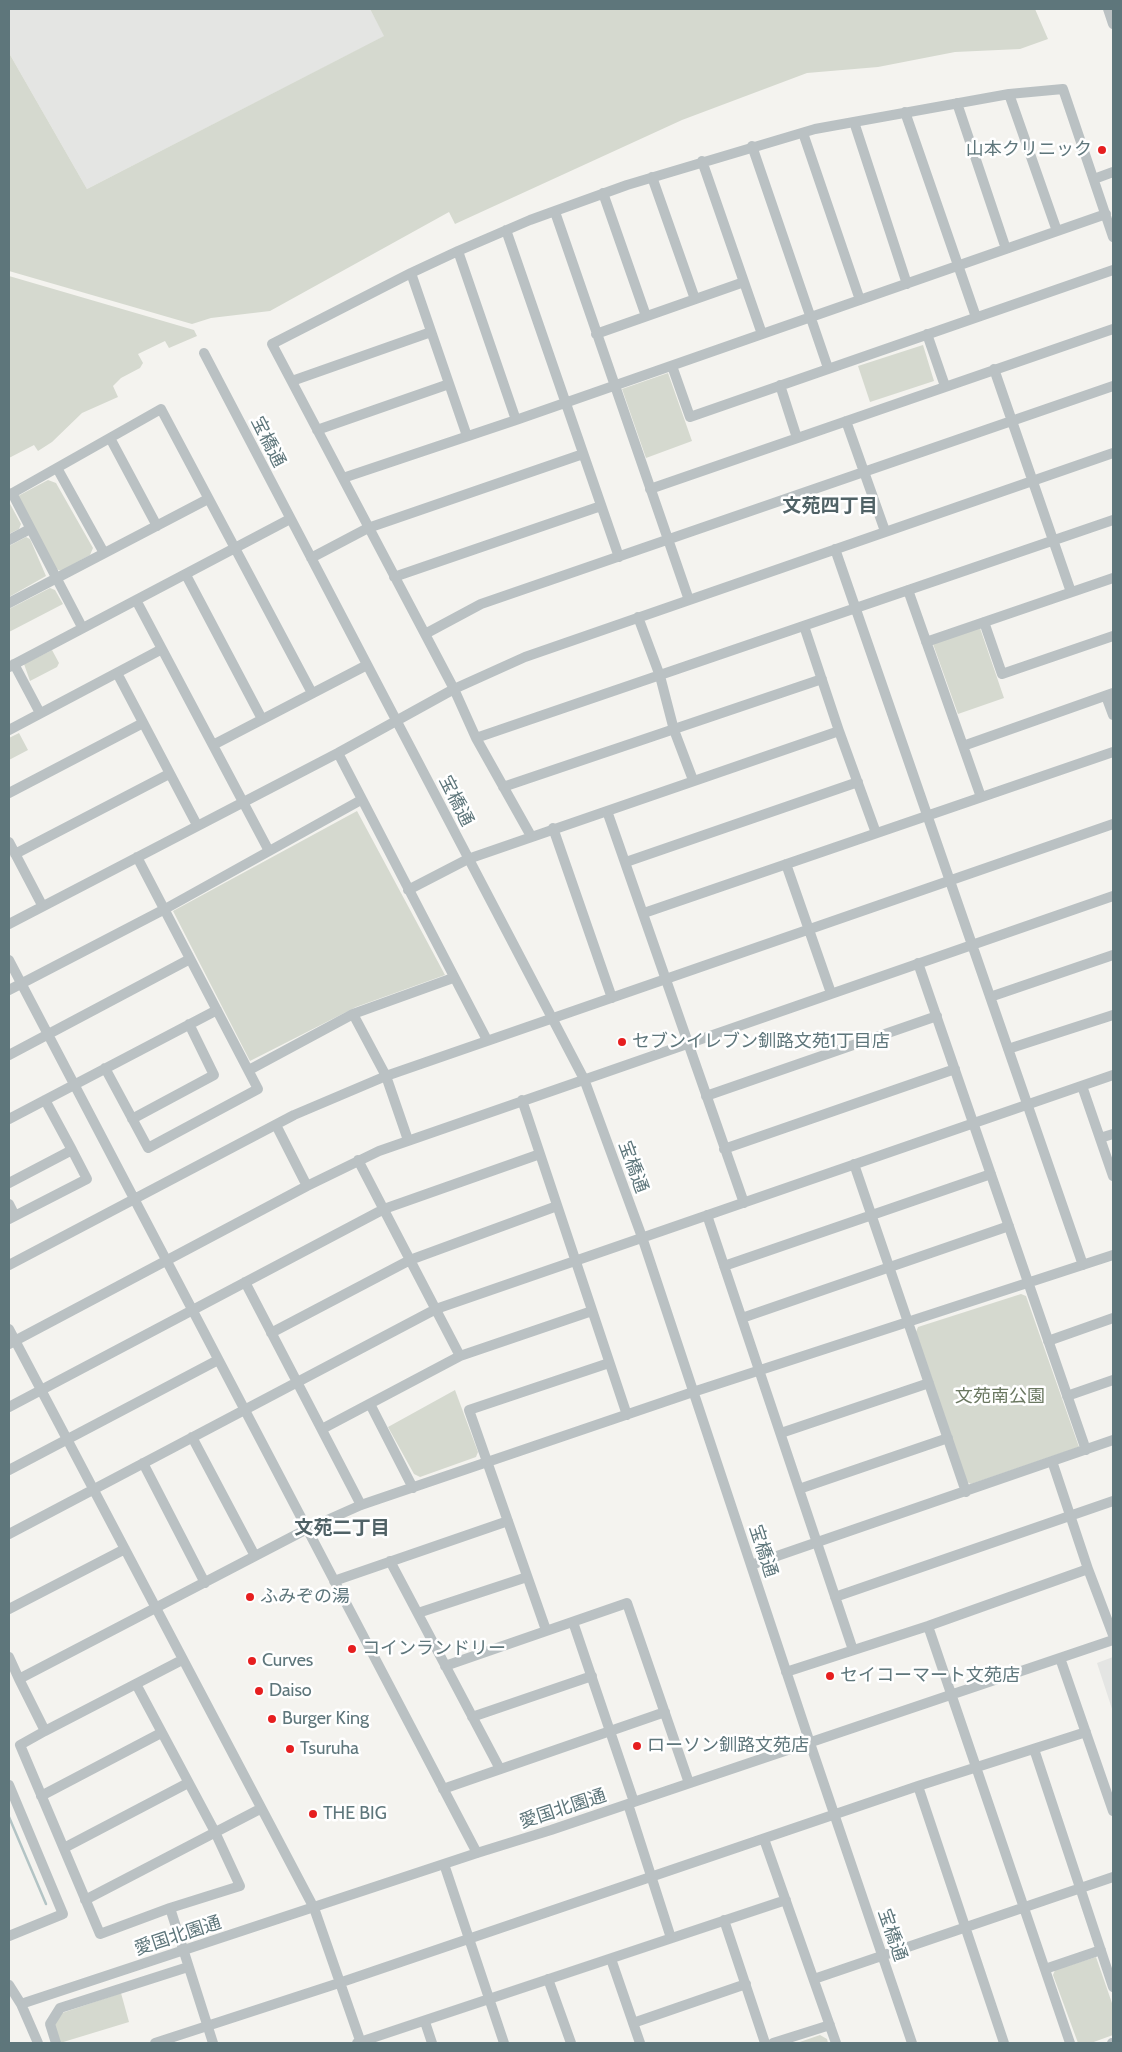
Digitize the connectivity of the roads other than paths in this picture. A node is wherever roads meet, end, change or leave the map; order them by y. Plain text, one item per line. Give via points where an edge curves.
1 (1108, 9) edge
2 (1113, 24) edge
3 (1009, 94) junction
4 (957, 103) junction
5 (905, 112) junction
6 (854, 122) junction
7 (803, 133) junction
8 (752, 146) junction
9 (702, 161) junction
10 (1113, 172) edge
11 (652, 177) junction
12 (1094, 179) junction
13 (603, 193) junction
14 (555, 212) junction
15 (1106, 214) junction
16 (506, 230) junction
17 (1057, 231) junction
18 (1113, 237) edge
19 (1006, 249) junction
20 (458, 252) junction
21 (958, 266) junction
22 (1113, 270) edge
23 (411, 273) junction
24 (744, 282) junction
25 (907, 284) junction
26 (695, 299) junction
27 (860, 300) junction
28 (646, 316) junction
29 (811, 317) junction
30 (976, 317) junction
31 (1113, 329) edge
32 (431, 332) junction
33 (596, 334) junction
34 (762, 334) junction
35 (927, 334) junction
36 (204, 353) dead end
37 (672, 366) junction
38 (828, 368) junction
39 (994, 369) junction
40 (292, 380) junction
41 (449, 384) junction
42 (614, 385) junction
43 (780, 385) junction
44 (944, 386) junction
45 (1113, 386) edge
46 (565, 402) junction
47 (516, 420) junction
48 (846, 421) junction
49 (1012, 421) junction
50 (317, 430) junction
51 (468, 436) junction
52 (110, 438) junction
53 (798, 438) junction
54 (1113, 453) edge
55 (583, 454) junction
56 (57, 468) junction
57 (864, 472) junction
58 (343, 478) junction
59 (1033, 480) junction
60 (650, 489) junction
61 (10, 494) edge
62 (208, 499) junction
63 (601, 506) junction
64 (290, 519) junction
65 (1113, 520) edge
66 (157, 526) junction
67 (368, 528) junction
68 (30, 529) junction
69 (885, 532) junction
70 (9, 540) edge
71 (667, 540) junction
72 (1053, 540) junction
73 (235, 548) junction
74 (835, 549) junction
75 (104, 553) junction
76 (619, 557) junction
77 (311, 558) junction
78 (186, 575) junction
79 (394, 577) junction
80 (56, 578) junction
81 (1113, 578) edge
82 (908, 590) junction
83 (1071, 592) junction
84 (136, 600) junction
85 (689, 600) junction
86 (9, 603) edge
87 (855, 608) junction
88 (638, 617) junction
89 (984, 622) junction
90 (804, 626) junction
91 (82, 628) junction
92 (424, 634) junction
93 (1113, 636) edge
94 (926, 642) junction
95 (162, 649) junction
96 (12, 665) edge
97 (367, 665) junction
98 (117, 673) junction
99 (660, 676) junction
100 (822, 680) junction
101 (454, 689) junction
102 (312, 693) junction
103 (1110, 694) edge
104 (40, 713) junction
105 (1113, 716) edge
106 (262, 719) junction
107 (396, 720) junction
108 (142, 724) junction
109 (9, 730) edge
110 (674, 730) junction
111 (839, 731) junction
112 (476, 738) junction
113 (213, 745) junction
114 (963, 746) junction
115 (1113, 752) edge
116 (338, 753) junction
117 (169, 774) junction
118 (693, 780) junction
119 (858, 782) junction
120 (503, 787) junction
121 (9, 793) edge
122 (981, 797) junction
123 (361, 800) junction
124 (244, 802) junction
125 (607, 810) junction
126 (927, 816) junction
127 (1113, 824) edge
128 (197, 825) junction
129 (553, 828) junction
130 (876, 833) junction
131 (531, 836) junction
132 (9, 842) edge
133 (269, 851) junction
134 (15, 854) junction
135 (137, 857) junction
136 (468, 859) junction
137 (626, 862) junction
138 (786, 864) junction
139 (950, 881) junction
140 (408, 890) junction
141 (1113, 896) edge
142 (42, 905) junction
143 (165, 909) junction
144 (644, 913) junction
145 (9, 924) edge
146 (809, 930) junction
147 (972, 944) junction
148 (1113, 955) edge
149 (190, 958) junction
150 (9, 960) edge
151 (918, 963) junction
152 (453, 978) junction
153 (667, 979) junction
154 (21, 983) junction
155 (9, 990) edge
156 (831, 993) junction
157 (990, 997) junction
158 (612, 998) junction
159 (217, 1010) junction
160 (353, 1014) junction
161 (1113, 1015) edge
162 (936, 1016) junction
163 (553, 1018) junction
164 (189, 1024) junction
165 (48, 1034) junction
166 (487, 1040) junction
167 (688, 1044) junction
168 (1008, 1050) junction
169 (9, 1055) edge
170 (105, 1068) junction
171 (955, 1069) junction
172 (249, 1070) junction
173 (1113, 1075) edge
174 (386, 1076) junction
175 (584, 1079) junction
176 (74, 1084) junction
177 (1082, 1086) junction
178 (706, 1096) junction
179 (45, 1100) junction
180 (522, 1100) junction
181 (1027, 1104) junction
182 (9, 1119) edge
183 (132, 1119) junction
184 (973, 1122) junction
185 (276, 1124) junction
186 (1113, 1134) edge
187 (1100, 1138) junction
188 (408, 1140) junction
189 (724, 1149) junction
190 (72, 1150) junction
191 (540, 1154) junction
192 (358, 1160) junction
193 (854, 1164) junction
194 (991, 1174) junction
195 (1113, 1176) edge
196 (9, 1183) edge
197 (307, 1186) junction
198 (134, 1200) junction
199 (744, 1202) junction
200 (9, 1204) edge
201 (558, 1206) junction
202 (384, 1209) junction
203 (706, 1215) junction
204 (872, 1216) junction
205 (12, 1217) edge
206 (1009, 1226) junction
207 (642, 1237) junction
208 (1113, 1255) edge
209 (166, 1260) junction
210 (410, 1260) junction
211 (575, 1260) junction
212 (9, 1265) edge
213 (1083, 1265) junction
214 (724, 1266) junction
215 (889, 1268) junction
216 (245, 1282) junction
217 (1029, 1283) junction
218 (436, 1309) junction
219 (192, 1310) junction
220 (592, 1311) junction
221 (742, 1318) junction
222 (1113, 1318) edge
223 (908, 1322) junction
224 (9, 1329) edge
225 (271, 1333) junction
226 (1048, 1341) junction
227 (12, 1342) edge
228 (460, 1356) junction
229 (218, 1360) junction
230 (609, 1363) junction
231 (760, 1370) junction
232 (1113, 1380) edge
233 (297, 1381) junction
234 (929, 1384) junction
235 (41, 1390) junction
236 (692, 1392) junction
237 (1068, 1396) junction
238 (370, 1404) junction
239 (9, 1407) edge
240 (244, 1410) junction
241 (626, 1415) junction
242 (322, 1429) junction
243 (781, 1433) junction
244 (192, 1437) junction
245 (948, 1438) junction
246 (67, 1440) junction
247 (1113, 1440) edge
248 (1086, 1450) junction
249 (1052, 1461) junction
250 (487, 1463) junction
251 (143, 1464) junction
252 (9, 1470) edge
253 (413, 1488) junction
254 (799, 1489) junction
255 (93, 1490) junction
256 (966, 1492) junction
257 (1113, 1501) edge
258 (361, 1506) junction
259 (1070, 1515) junction
260 (508, 1521) junction
261 (307, 1529) junction
262 (9, 1534) edge
263 (817, 1542) junction
264 (124, 1549) junction
265 (255, 1556) junction
266 (390, 1561) junction
267 (751, 1565) junction
268 (1088, 1569) junction
269 (527, 1576) junction
270 (334, 1581) junction
271 (205, 1583) junction
272 (835, 1598) junction
273 (9, 1609) edge
274 (156, 1609) junction
275 (418, 1613) junction
276 (573, 1622) junction
277 (928, 1626) junction
278 (546, 1630) junction
279 (1113, 1635) edge
280 (1113, 1640) edge
281 (853, 1650) junction
282 (9, 1657) edge
283 (1060, 1658) junction
284 (182, 1660) junction
285 (445, 1666) junction
286 (786, 1672) junction
287 (592, 1676) junction
288 (19, 1680) junction
289 (136, 1684) junction
290 (952, 1694) junction
291 (665, 1712) junction
292 (472, 1717) junction
293 (45, 1731) junction
294 (610, 1731) junction
295 (1086, 1732) junction
296 (161, 1733) junction
297 (810, 1743) junction
298 (1034, 1749) junction
299 (977, 1768) junction
300 (500, 1769) junction
301 (188, 1783) junction
302 (689, 1783) junction
303 (9, 1786) edge
304 (918, 1786) junction
305 (444, 1789) junction
306 (41, 1796) junction
307 (631, 1803) junction
308 (260, 1809) junction
309 (1113, 1812) edge
310 (834, 1815) junction
311 (215, 1832) junction
312 (764, 1838) junction
313 (64, 1848) junction
314 (477, 1853) junction
315 (444, 1864) junction
316 (650, 1876) junction
317 (1113, 1877) edge
318 (1081, 1888) junction
319 (85, 1900) junction
320 (786, 1900) junction
321 (1024, 1907) junction
322 (170, 1908) junction
323 (314, 1908) junction
324 (724, 1920) junction
325 (966, 1927) junction
326 (9, 1936) edge
327 (469, 1938) junction
328 (671, 1938) junction
329 (1100, 1950) junction
330 (184, 1952) junction
331 (882, 1956) junction
332 (611, 1959) junction
333 (188, 1966) junction
334 (1045, 1969) junction
335 (548, 1979) junction
336 (814, 1980) junction
337 (339, 1983) junction
338 (746, 1984) junction
339 (9, 1985) edge
340 (1113, 1987) edge
341 (490, 1999) junction
342 (21, 2004) junction
343 (425, 2022) junction
344 (633, 2023) junction
345 (830, 2025) junction
346 (207, 2026) junction
347 (38, 2043) edge
348 (56, 2043) edge
349 (155, 2043) edge
350 (213, 2043) edge
351 (360, 2043) edge
352 (432, 2043) edge
353 (504, 2043) edge
354 (571, 2043) edge
355 (640, 2043) edge
356 (765, 2043) edge
357 (772, 2043) edge
358 (836, 2043) edge
359 (912, 2043) edge
360 (1004, 2043) edge
361 (1070, 2043) edge

1 - 2 street
3 - 4 street
3 - 12 street via 1063,90
3 - 17 street
4 - 5 street
4 - 19 street
5 - 6 street
5 - 21 street
6 - 7 street
6 - 25 street
7 - 8 street
7 - 27 street
8 - 9 street
8 - 29 street
9 - 11 street
9 - 24 street
10 - 12 street
11 - 13 street
11 - 26 street
12 - 15 street
13 - 14 street
13 - 28 street
14 - 16 street
14 - 33 street
15 - 17 street
15 - 18 street
16 - 20 street
16 - 46 street
17 - 19 street
19 - 21 street
20 - 23 street
20 - 47 street
21 - 25 street
21 - 30 street
22 - 30 street
23 - 32 street
23 - 40 street via 272,344
24 - 26 street
24 - 34 street
25 - 27 street
26 - 28 street
27 - 29 street
28 - 33 street
29 - 34 street
29 - 38 street
30 - 35 street
31 - 39 street
32 - 40 street
32 - 41 street
33 - 42 street
34 - 37 street
35 - 38 street
35 - 44 street
36 - 64 street, 宝橋通
37 - 42 street
37 - 43 street via 690,417
38 - 43 street
39 - 44 street
39 - 49 street
40 - 50 street
41 - 50 street
41 - 51 street
42 - 46 street
42 - 60 street
43 - 53 street
44 - 48 street
45 - 49 street
46 - 47 street
46 - 55 street
47 - 51 street
48 - 53 street
48 - 57 street
49 - 57 street
49 - 59 street
50 - 58 street
51 - 58 street
52 - 56 street
52 - 62 street via 161,409
52 - 66 street
53 - 60 street
54 - 59 street
55 - 63 street
55 - 67 street
56 - 61 street
56 - 75 street
57 - 69 street
57 - 71 street
58 - 67 street
59 - 69 street
59 - 72 street
60 - 71 street
61 - 68 street
62 - 66 street
62 - 73 street
63 - 76 street
63 - 79 street
64 - 73 street
64 - 77 street, 宝橋通
65 - 72 street
66 - 75 street
67 - 77 street
67 - 79 street
68 - 70 street
68 - 80 street
69 - 74 street
71 - 76 street
71 - 85 street
72 - 82 street
72 - 83 street
73 - 78 street
73 - 102 street
74 - 85 street
74 - 87 street
75 - 80 street
76 - 92 street via 481,604
77 - 97 street, 宝橋通
78 - 84 street
78 - 106 street
79 - 92 street
80 - 86 street
80 - 91 street
81 - 83 street
82 - 87 street
82 - 94 street
83 - 89 street
84 - 91 street
84 - 95 street
85 - 88 street
87 - 90 street
87 - 126 street
88 - 99 street
88 - 101 street via 525,657
89 - 93 street via 1002,674
89 - 94 street
90 - 99 street
90 - 100 street
91 - 96 street
92 - 101 street
94 - 114 street
95 - 98 street
95 - 113 street
96 - 104 street
97 - 102 street
97 - 107 street, 宝橋通
98 - 104 street
98 - 108 street
99 - 110 street
99 - 112 street
100 - 110 street
100 - 111 street
101 - 107 street
101 - 112 street
102 - 106 street
103 - 105 street
103 - 114 street
104 - 109 street
106 - 113 street
107 - 116 street
107 - 136 street, 宝橋通
108 - 117 street
108 - 121 street
110 - 118 street
110 - 120 street
111 - 118 street
111 - 119 street
112 - 120 street
113 - 124 street
114 - 122 street
115 - 122 street
116 - 123 street
116 - 124 street
117 - 128 street
117 - 134 street
118 - 125 street
119 - 130 street
119 - 137 street
120 - 131 street
122 - 126 street
123 - 133 street
123 - 140 street
124 - 128 street
124 - 133 street
125 - 129 street
125 - 137 street
126 - 130 street
126 - 139 street
127 - 139 street
128 - 135 street
129 - 131 street
129 - 158 street
130 - 138 street
131 - 136 street
132 - 134 street
133 - 143 street
134 - 142 street
135 - 142 street
135 - 143 street
136 - 140 street
136 - 163 street, 宝橋通
137 - 144 street
138 - 144 street
138 - 146 street
139 - 146 street
139 - 147 street
140 - 152 street
141 - 147 street
142 - 145 street
143 - 149 street
143 - 154 street
144 - 153 street
146 - 153 street
146 - 156 street
147 - 151 street
147 - 157 street
148 - 157 street
149 - 159 street
149 - 165 street
150 - 154 street
151 - 156 street
151 - 162 street
152 - 160 street
152 - 166 street
153 - 158 street
153 - 167 street
154 - 155 street
154 - 165 street
156 - 167 street
157 - 168 street
158 - 163 street
159 - 164 street
159 - 172 street
160 - 172 street
160 - 174 street
161 - 168 street
162 - 171 street
162 - 178 street
163 - 166 street
163 - 175 street, 宝橋通
164 - 170 street
164 - 183 street via 214,1075
165 - 169 street
165 - 176 street
166 - 174 street
167 - 175 street
167 - 178 street
168 - 181 street
170 - 176 street
170 - 183 street
171 - 184 street
171 - 189 street
172 - 183 street via 258,1089 148,1148
173 - 177 street
174 - 185 street
174 - 188 street
175 - 180 street
175 - 207 street, 宝橋通
176 - 179 street
176 - 198 street
177 - 181 street
177 - 187 street
178 - 189 street
179 - 182 street
179 - 190 street
180 - 188 street
180 - 191 street
181 - 184 street
181 - 213 street
184 - 193 street
184 - 194 street
185 - 197 street
185 - 198 street
186 - 187 street
187 - 195 street
188 - 192 street
189 - 199 street
190 - 196 street
190 - 205 street via 87,1179
191 - 201 street
191 - 202 street
192 - 197 street
192 - 202 street
193 - 199 street
193 - 204 street
194 - 204 street
194 - 206 street
197 - 209 street
198 - 209 street
198 - 212 street
199 - 203 street
200 - 205 street
201 - 210 street
201 - 211 street
202 - 210 street
202 - 216 street
203 - 207 street
203 - 214 street
204 - 214 street
204 - 215 street
206 - 215 street
206 - 217 street
207 - 211 street
207 - 236 street, 宝橋通
208 - 213 street
209 - 219 street
209 - 227 street
210 - 218 street
210 - 225 street
211 - 218 street
211 - 220 street
213 - 217 street
214 - 221 street
215 - 221 street
215 - 223 street
216 - 219 street
216 - 225 street
217 - 223 street
217 - 226 street
218 - 228 street
218 - 233 street
219 - 229 street
219 - 235 street
220 - 228 street
220 - 230 street
221 - 231 street
222 - 226 street
223 - 231 street
223 - 234 street
224 - 227 street
225 - 233 street
226 - 237 street
227 - 235 street
228 - 238 street
229 - 240 street
229 - 246 street
230 - 241 street
230 - 250 street via 469,1410
231 - 236 street
231 - 243 street
232 - 237 street
233 - 240 street
233 - 242 street
234 - 243 street
234 - 245 street
235 - 239 street
235 - 246 street
236 - 241 street
236 - 267 street, 宝橋通
237 - 248 street
238 - 242 street
238 - 253 street
240 - 244 street
240 - 261 street
241 - 250 street
242 - 258 street
243 - 254 street
244 - 251 street
244 - 265 street
245 - 254 street
245 - 256 street
246 - 252 street
246 - 255 street
247 - 248 street
248 - 249 street
249 - 256 street
249 - 259 street
250 - 253 street
250 - 260 street
251 - 255 street
251 - 271 street
253 - 258 street
254 - 263 street
255 - 262 street
255 - 264 street
256 - 263 street
257 - 259 street
258 - 261 street
259 - 268 street
259 - 272 street
260 - 266 street
260 - 269 street
261 - 265 street
261 - 270 street
263 - 267 street
263 - 272 street
264 - 273 street
264 - 274 street
265 - 271 street
266 - 270 street
266 - 275 street
267 - 286 street, 宝橋通
268 - 277 street
268 - 279 street
269 - 275 street
269 - 278 street
270 - 305 street
271 - 274 street
272 - 281 street
274 - 284 street
274 - 288 street
275 - 285 street
276 - 278 street
276 - 287 street
276 - 291 street via 627,1603
277 - 281 street
277 - 290 street
278 - 285 street
280 - 283 street, 愛国北園通
281 - 286 street
282 - 288 street
283 - 290 street, 愛国北園通
283 - 295 street
284 - 289 street
284 - 308 street
285 - 292 street
286 - 297 street, 宝橋通
287 - 292 street
287 - 294 street
288 - 293 street
289 - 293 street
289 - 296 street
290 - 297 street, 愛国北園通
290 - 299 street
291 - 294 street
291 - 302 street
292 - 300 street
293 - 306 street via 20,1744
294 - 300 street
294 - 307 street
295 - 298 street
295 - 309 street
296 - 301 street
296 - 306 street
297 - 302 street, 愛国北園通
297 - 310 street, 宝橋通
298 - 299 street
298 - 318 street
299 - 304 street
299 - 321 street
300 - 305 street
301 - 311 street
301 - 313 street
302 - 307 street, 愛国北園通
303 - 326 street via 63,1914
304 - 310 street
304 - 325 street
305 - 314 street
306 - 313 street
307 - 314 street, 愛国北園通
307 - 316 street
308 - 311 street
308 - 323 street
310 - 312 street
310 - 331 street, 宝橋通
311 - 319 street
311 - 322 street via 240,1886
312 - 316 street
312 - 320 street
313 - 319 street
314 - 315 street, 愛国北園通
315 - 323 street, 愛国北園通
315 - 327 street
316 - 327 street
316 - 328 street
317 - 318 street
318 - 321 street
318 - 329 street
319 - 322 street via 100,1934
320 - 324 street
320 - 336 street
321 - 325 street
321 - 334 street
322 - 330 street
323 - 330 street, 愛国北園通
323 - 337 street
324 - 328 street
324 - 338 street
325 - 331 street
325 - 360 street
327 - 337 street
327 - 341 street
328 - 332 street
329 - 334 street
329 - 340 street
330 - 333 street
330 - 342 street, 愛国北園通
331 - 336 street
331 - 359 street, 宝橋通
332 - 335 street
332 - 344 street
333 - 346 street
333 - 348 street via 60,2008 50,2024
334 - 361 street
335 - 341 street
335 - 354 street
336 - 345 street
337 - 346 street
337 - 351 street
338 - 344 street
338 - 356 street
339 - 342 street
341 - 343 street
341 - 353 street
342 - 347 street
343 - 351 street
343 - 352 street
344 - 355 street
345 - 357 street
345 - 358 street
346 - 349 street
346 - 350 street

